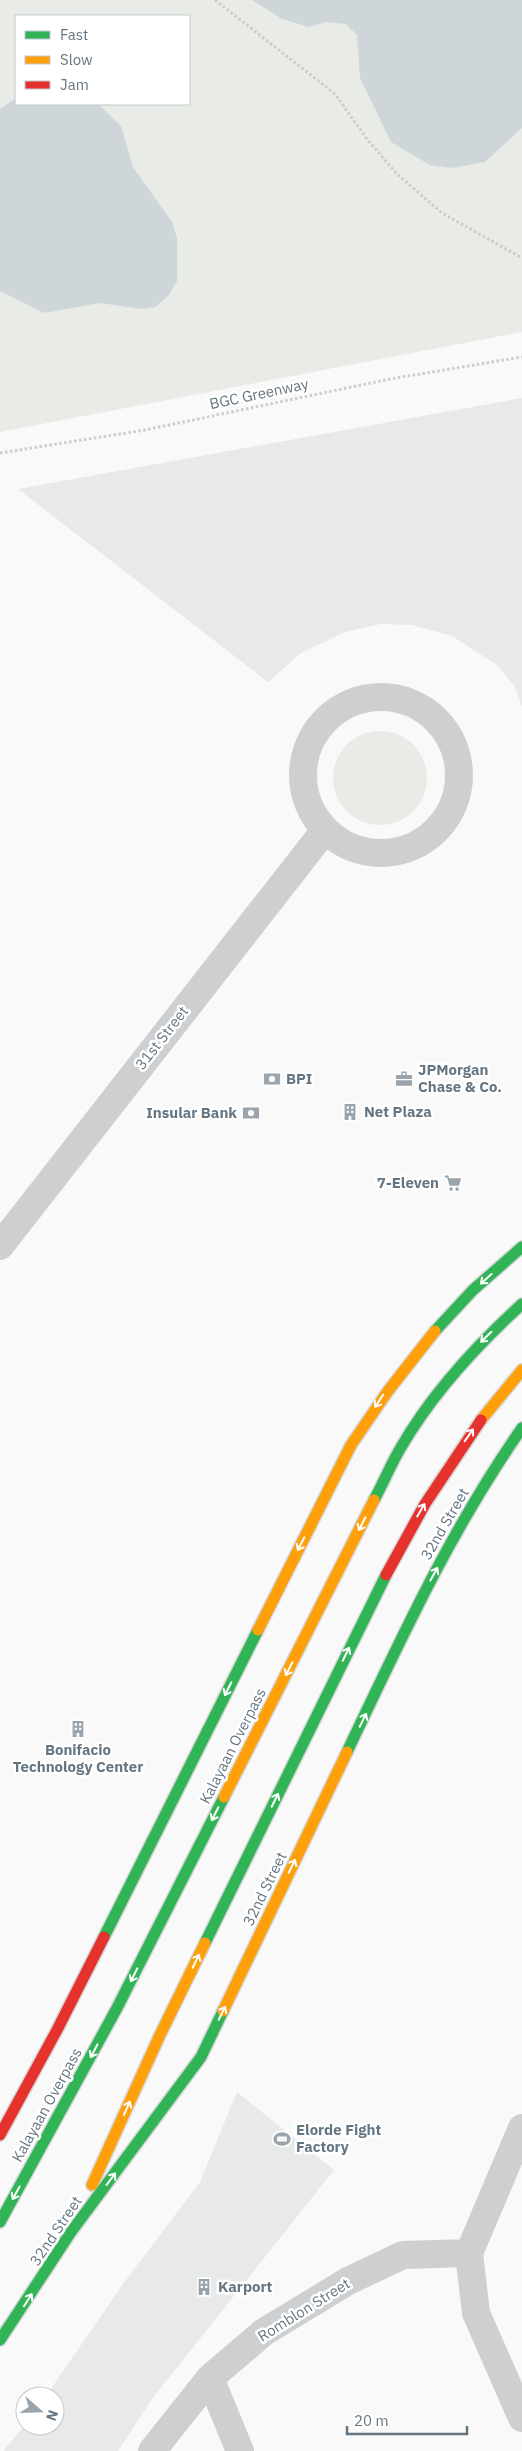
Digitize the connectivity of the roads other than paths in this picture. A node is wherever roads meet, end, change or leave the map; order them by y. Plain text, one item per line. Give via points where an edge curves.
1 (325, 830) junction
2 (0, 1246) edge
3 (522, 1247) edge
4 (522, 1304) edge
5 (522, 1370) edge
6 (522, 1428) edge
7 (522, 2128) edge
8 (0, 2135) edge
9 (0, 2222) edge
10 (71, 2232) junction
11 (469, 2253) junction
12 (0, 2340) edge
13 (210, 2378) junction
14 (522, 2418) edge
15 (152, 2451) edge
16 (240, 2451) edge

1 - 1 street via 349,846 372,853 396,852 419,844 438,829 452,810 459,787 458,763 451,740 437,720 417,705 394,697 369,698 345,706 326,721 311,741 304,766 305,791
1 - 2 street, 31st Street
3 -> 8 main road via 464,1298 389,1386 351,1445 57,2030
4 -> 9 main road, Kalayaan Overpass via 468,1356 433,1400 400,1450 117,2008
10 -> 5 main road via 159,2037 396,1552 441,1475 472,1430
10 -> 6 main road, 32nd Street via 201,2057 423,1593 503,1454
7 - 11 street
12 -> 10 main road, 32nd Street
11 - 13 street, Romblon Street via 403,2255 348,2281 264,2332
11 - 14 street via 476,2313
13 - 15 street, Romblon Street
13 - 16 street

